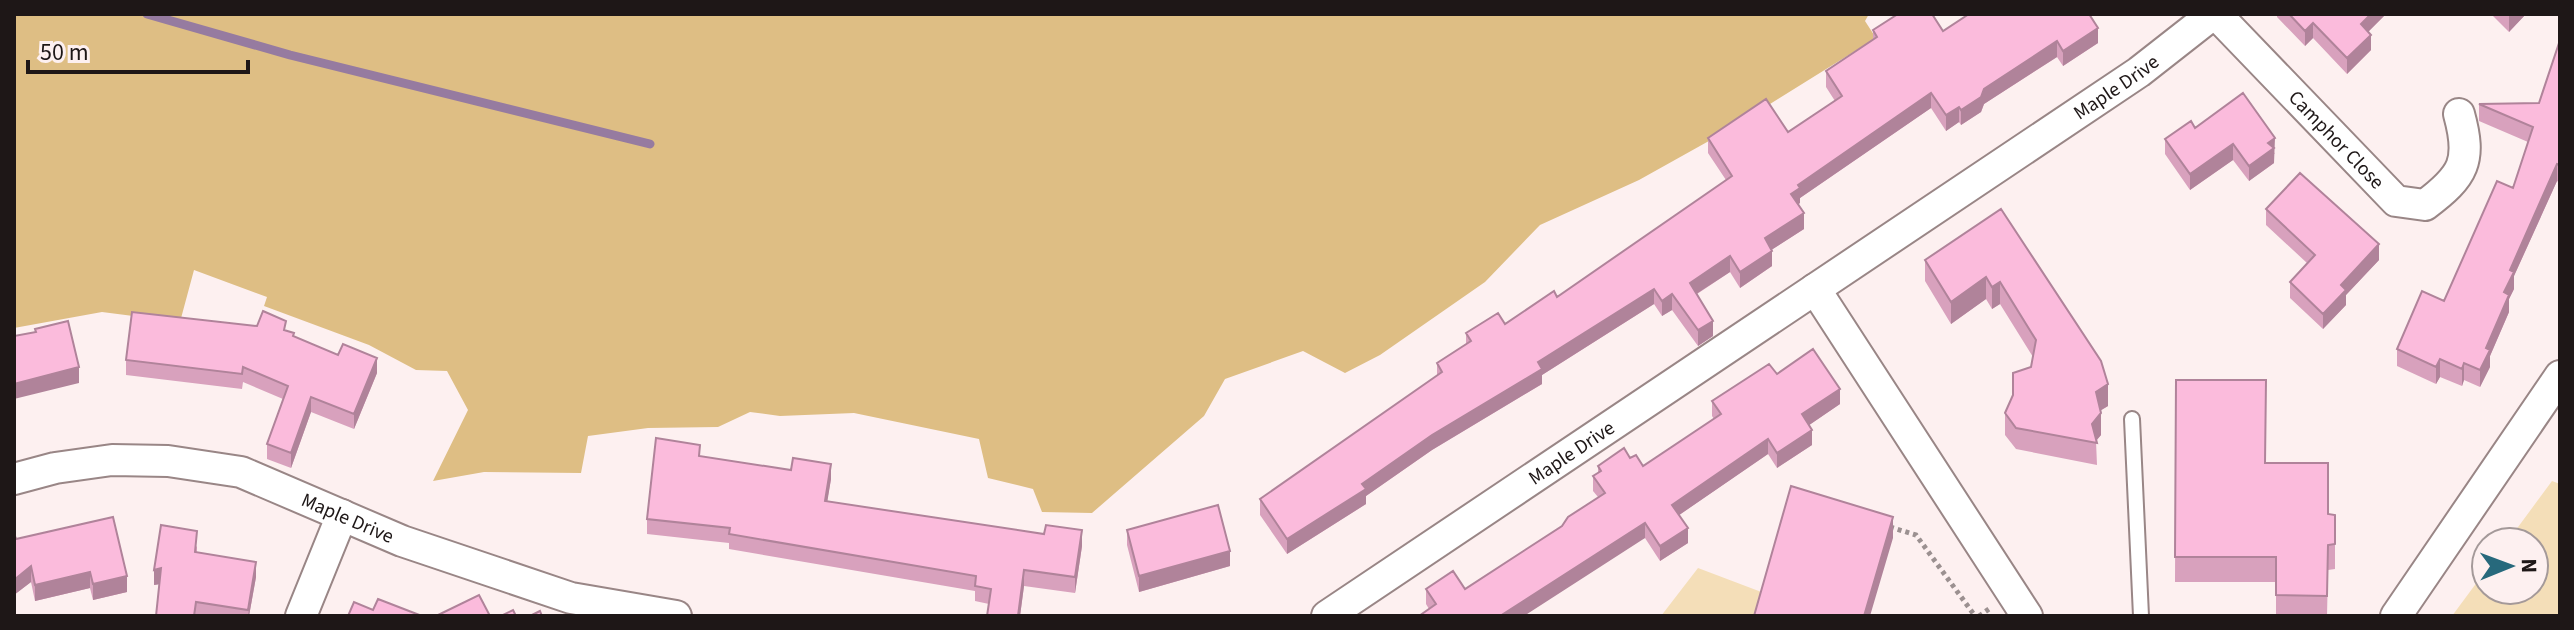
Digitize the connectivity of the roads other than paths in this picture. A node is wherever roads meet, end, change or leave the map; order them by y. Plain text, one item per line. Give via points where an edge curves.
1 (2215, 14) edge
2 (2459, 114) dead end
3 (1815, 289) junction
4 (2560, 376) edge
5 (2552, 408) edge
6 (2132, 419) dead end
7 (14, 479) edge
8 (342, 515) junction
9 (301, 616) edge
10 (676, 616) edge
11 (1327, 616) edge
12 (2027, 616) edge
13 (2141, 616) edge
14 (2396, 616) edge

1 - 2 street, Camphor Close via 2396,201 2425,205 2451,186 2468,148
1 - 3 street, Maple Drive via 2139,72
3 - 11 street, Maple Drive
3 - 12 street
4 - 5 street
5 - 14 street
6 - 13 lane
7 - 8 street, Maple Drive via 112,460 168,461 241,472
8 - 9 street
8 - 10 street, Maple Drive via 571,598

